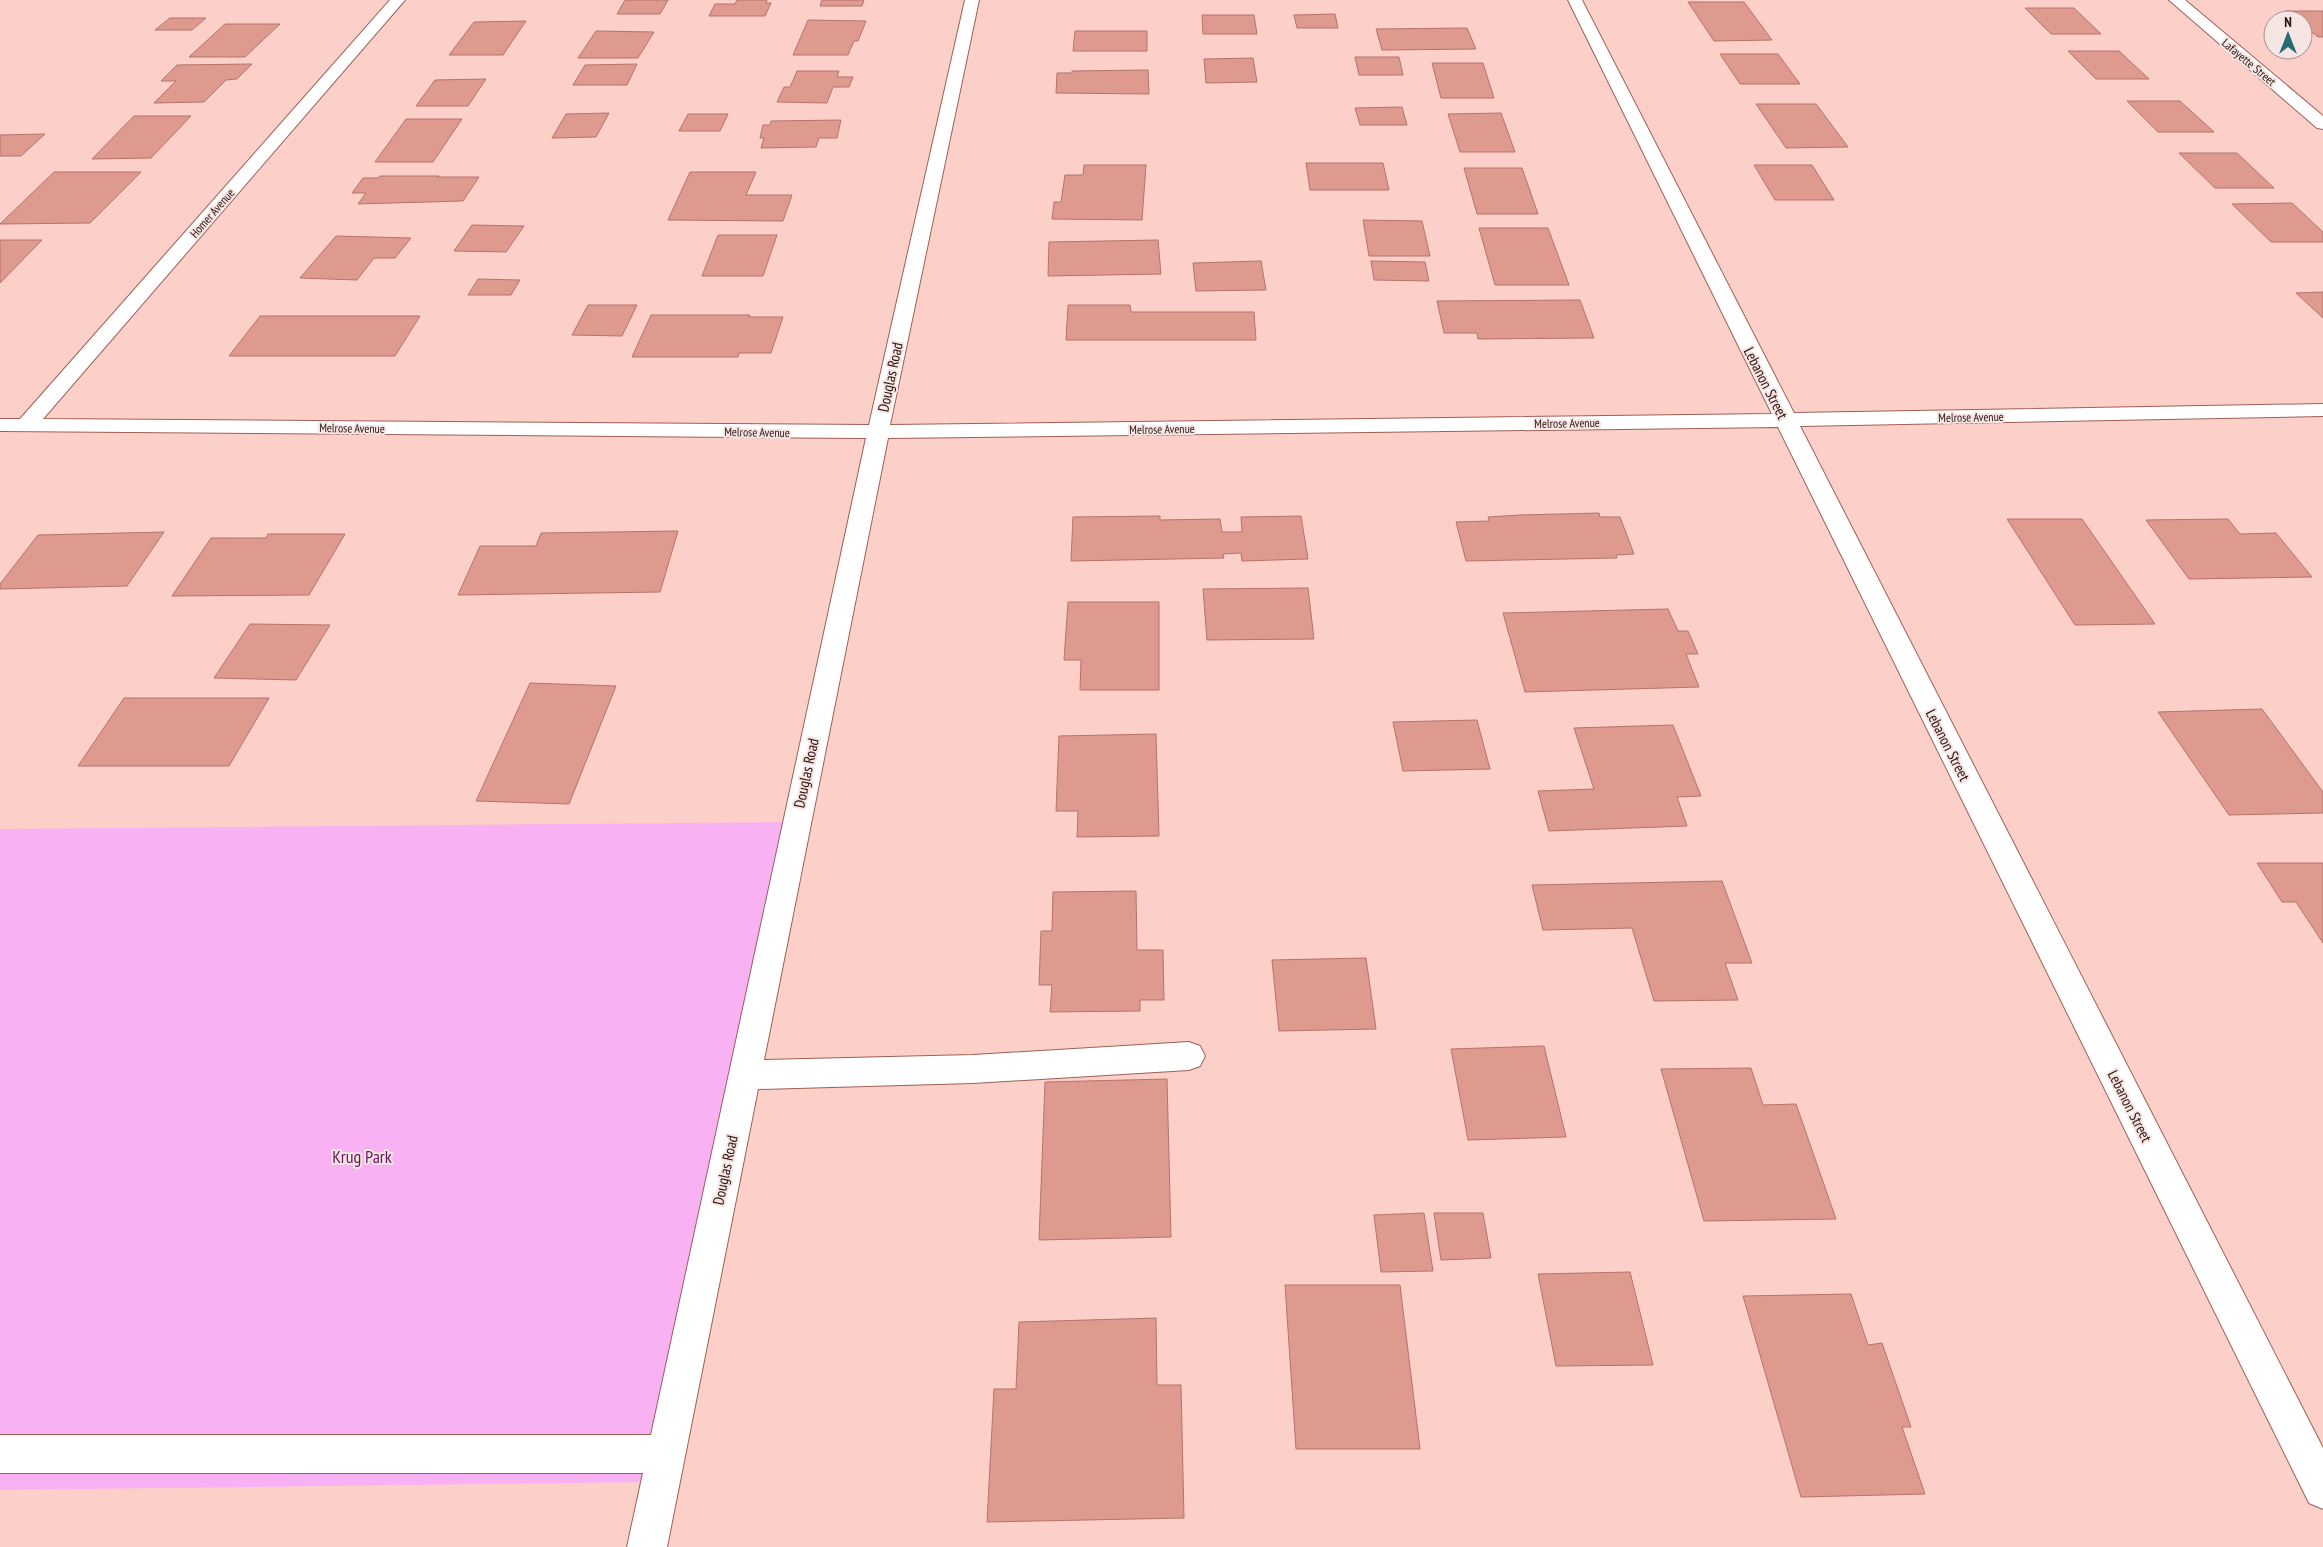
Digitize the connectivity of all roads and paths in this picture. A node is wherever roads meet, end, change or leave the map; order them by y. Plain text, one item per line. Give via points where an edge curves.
1 (398, 0) edge
2 (972, 0) edge
3 (1575, 0) edge
4 (2176, 0) edge
5 (2323, 124) edge
6 (2323, 410) edge
7 (1784, 420) junction
8 (0, 425) edge
9 (26, 425) junction
10 (878, 432) junction
11 (1189, 1056) dead end
12 (744, 1075) junction
13 (0, 1454) edge
14 (666, 1454) junction
15 (2323, 1488) edge
16 (647, 1547) edge

1 - 9 street, Homer Avenue
2 - 10 street, Douglas Road
3 - 7 street, Lebanon Street
4 - 5 street, Lafayette Street
6 - 7 street, Melrose Avenue
7 - 10 street, Melrose Avenue
7 - 15 street, Lebanon Street
8 - 9 street, Melrose Avenue
9 - 10 street, Melrose Avenue
10 - 12 street, Douglas Road
11 - 12 street via 973,1069
12 - 14 street, Douglas Road
13 - 14 street
14 - 16 street, Douglas Road

